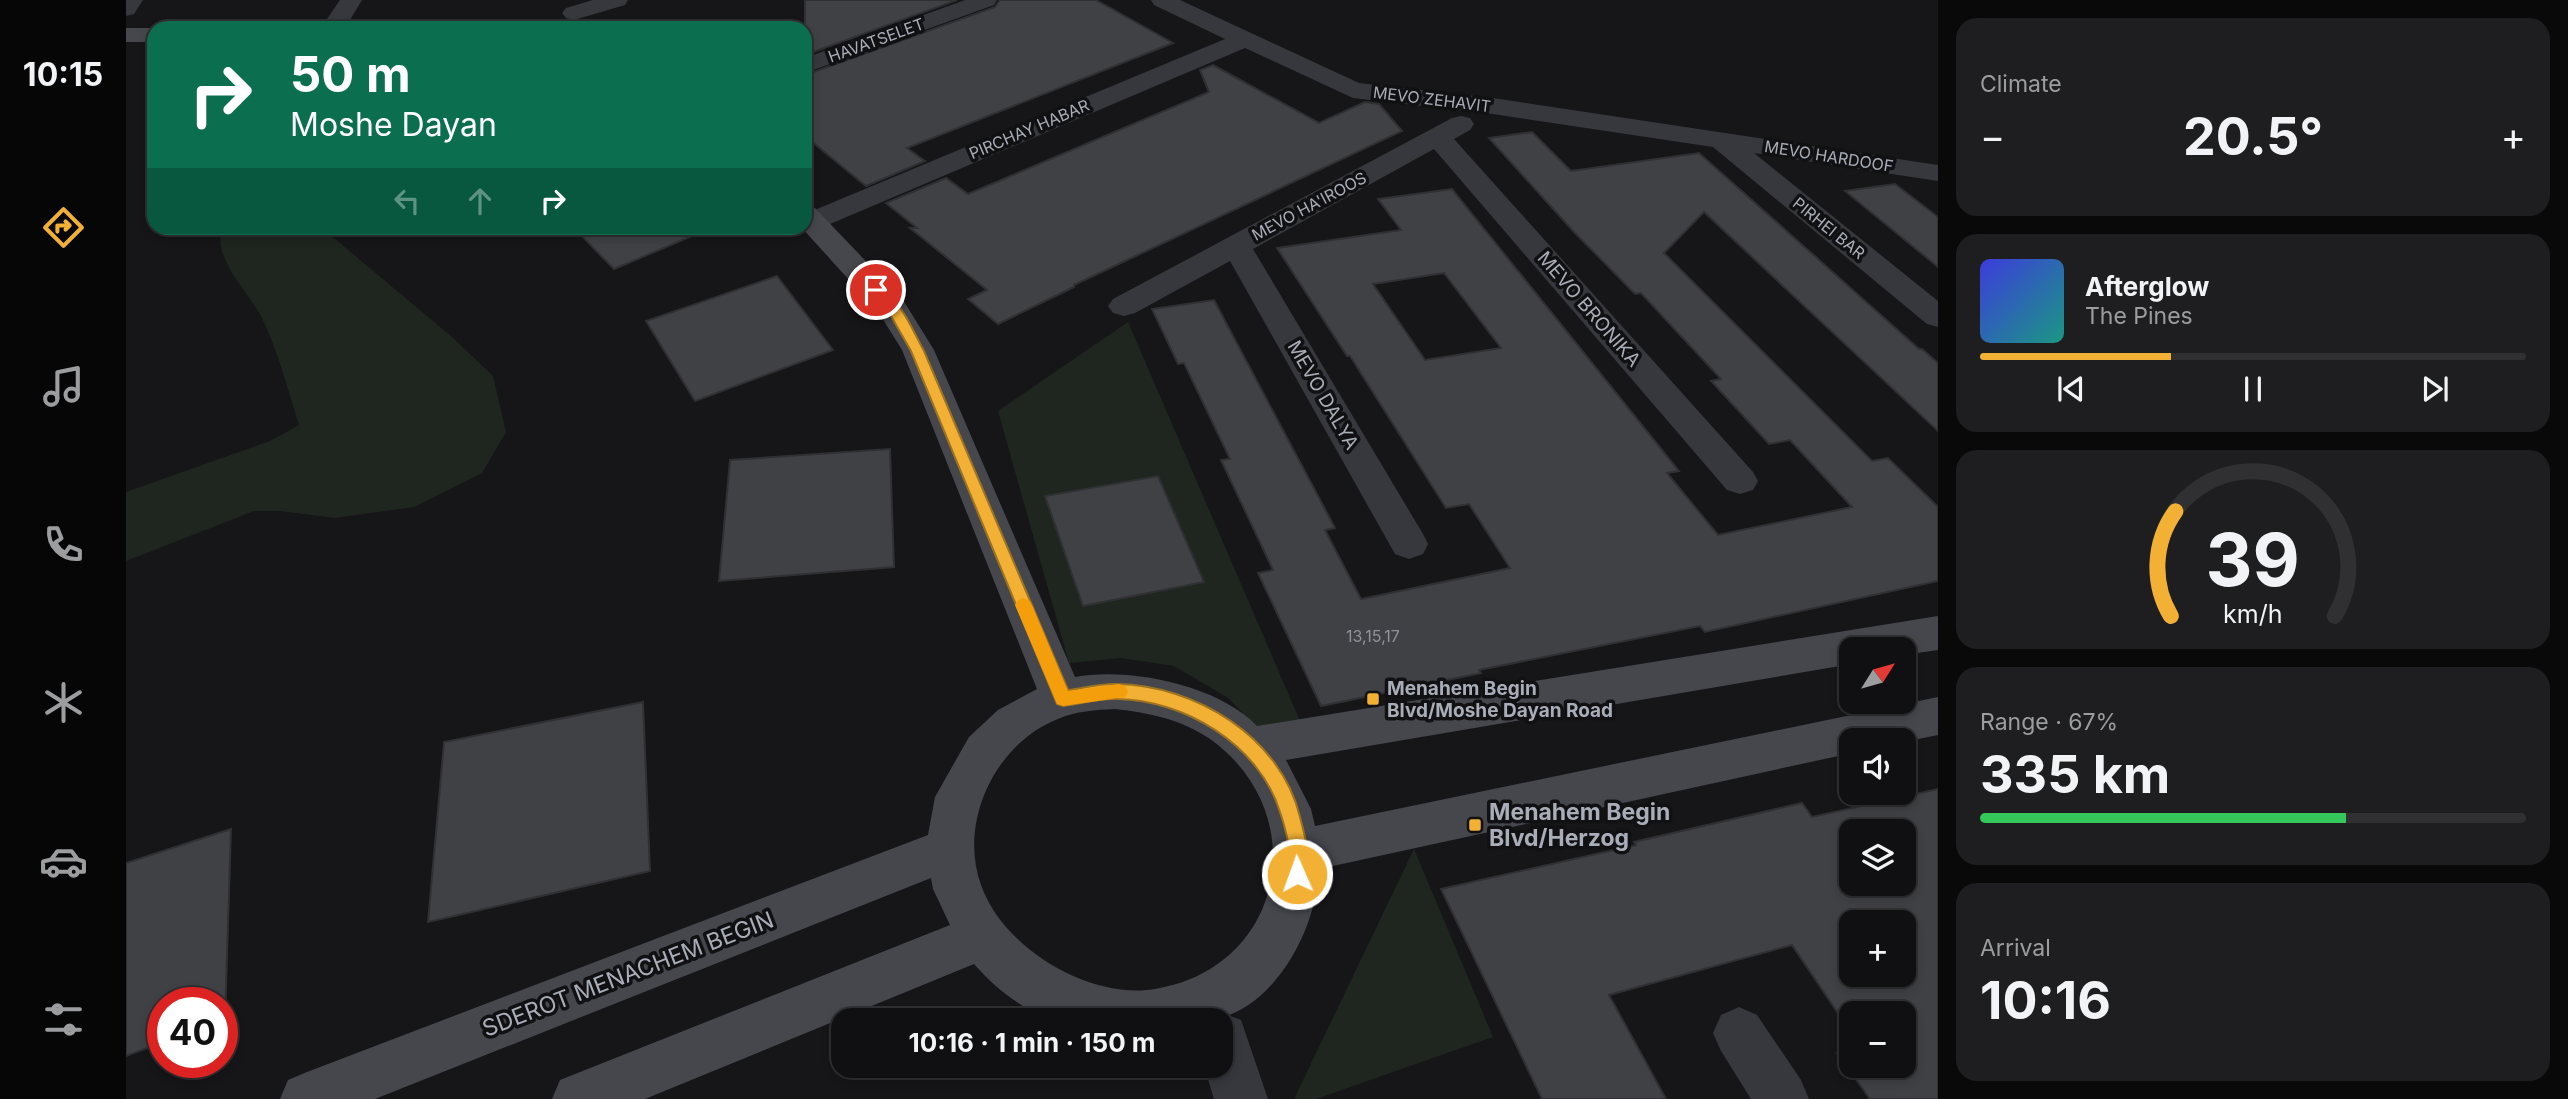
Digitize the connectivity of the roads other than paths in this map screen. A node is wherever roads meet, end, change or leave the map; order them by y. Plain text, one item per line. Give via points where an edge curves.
1 (132, 0) edge
2 (351, 0) edge
3 (617, 0) edge
4 (986, 0) edge
5 (1162, 0) edge
6 (126, 9) edge
7 (574, 13) dead end
8 (338, 21) edge
9 (126, 35) edge
10 (147, 35) edge
11 (1245, 39) junction
12 (812, 63) edge
13 (1493, 106) junction
14 (1438, 137) junction
15 (1719, 139) junction
16 (1938, 173) edge
17 (812, 216) edge
18 (812, 220) edge
19 (1236, 245) junction
20 (1124, 306) dead end
21 (1938, 317) edge
22 (1740, 481) dead end
23 (1409, 544) dead end
24 (1938, 634) edge
25 (1063, 699) junction
26 (1938, 716) edge
27 (1248, 747) junction
28 (950, 849) junction
29 (1299, 852) junction
30 (980, 937) junction
31 (1079, 1008) edge
32 (1224, 1008) edge
33 (1739, 1032) dead end
34 (1233, 1075) edge
35 (307, 1099) edge
36 (579, 1099) edge
37 (1241, 1099) edge
38 (1782, 1099) edge

1 - 6 street
2 - 8 street
3 - 7 street
4 - 12 street, HAVATSELET
5 - 11 street, MEVO ZEHAVIT
9 - 10 street
11 - 13 street, MEVO ZEHAVIT via 1353,90
11 - 17 street, PIRCHAY HABAR
13 - 14 street, MEVO HA'IROOS
13 - 15 street, MEVO ZEHAVIT
14 - 19 street, MEVO HA'IROOS
14 - 22 street, MEVO BRONIKA
15 - 16 street, MEVO HARDOOF
15 - 21 street, PIRHEI BAR
18 - 25 street via 892,307 918,351
19 - 20 street, MEVO HA'IROOS
19 - 23 street, MEVO DALYA
24 - 27 street
25 - 27 street via 1115,691 1159,696 1200,711
25 - 28 street via 1033,710 998,734 971,767 955,806
26 - 29 street
27 - 29 street via 1268,769 1288,808
28 - 30 street via 958,895
28 - 35 street, SDEROT MENACHEM BEGIN
29 - 32 street via 1295,896 1279,938
30 - 31 street via 1024,981
30 - 36 street
33 - 38 street
34 - 37 street

